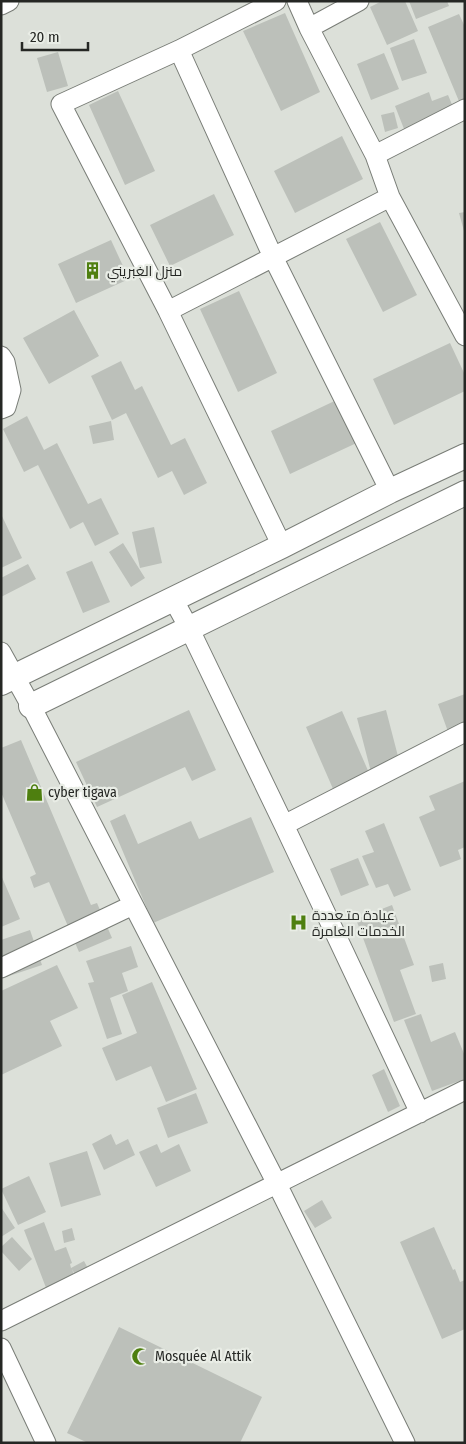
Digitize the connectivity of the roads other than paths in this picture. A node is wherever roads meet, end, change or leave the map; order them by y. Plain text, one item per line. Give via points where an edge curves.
1 (9, 1) edge
2 (276, 1) edge
3 (297, 1) edge
4 (359, 1) edge
5 (1, 5) edge
6 (309, 28) junction
7 (179, 50) junction
8 (465, 109) edge
9 (375, 155) junction
10 (390, 197) junction
11 (273, 257) junction
12 (168, 311) junction
13 (465, 336) edge
14 (1, 356) edge
15 (1, 410) edge
16 (465, 456) edge
17 (390, 491) junction
18 (465, 493) edge
19 (282, 546) junction
20 (173, 599) junction
21 (189, 628) junction
22 (1, 652) edge
23 (8, 680) edge
24 (31, 706) junction
25 (465, 732) edge
26 (284, 824) junction
27 (134, 905) junction
28 (1, 968) edge
29 (465, 1090) edge
30 (420, 1113) junction
31 (277, 1184) junction
32 (1, 1321) edge
33 (1, 1348) edge
34 (46, 1443) edge
35 (405, 1443) edge

1 - 5 street
2 - 7 street
3 - 6 street
4 - 6 street
6 - 9 street
7 - 11 street
7 - 12 street via 61,104
8 - 9 street
9 - 10 street
10 - 11 street
10 - 13 street
11 - 12 street
11 - 17 street
12 - 19 street
14 - 15 street via 11,390 6,407
16 - 17 street
17 - 19 street
18 - 21 street
19 - 20 street
20 - 21 street
20 - 23 street
21 - 24 street
21 - 26 street
22 - 23 street
23 - 24 street
24 - 27 street
25 - 26 street
26 - 30 street
27 - 28 street
27 - 31 street
29 - 30 street
30 - 31 street
31 - 32 street
31 - 35 street
33 - 34 street

